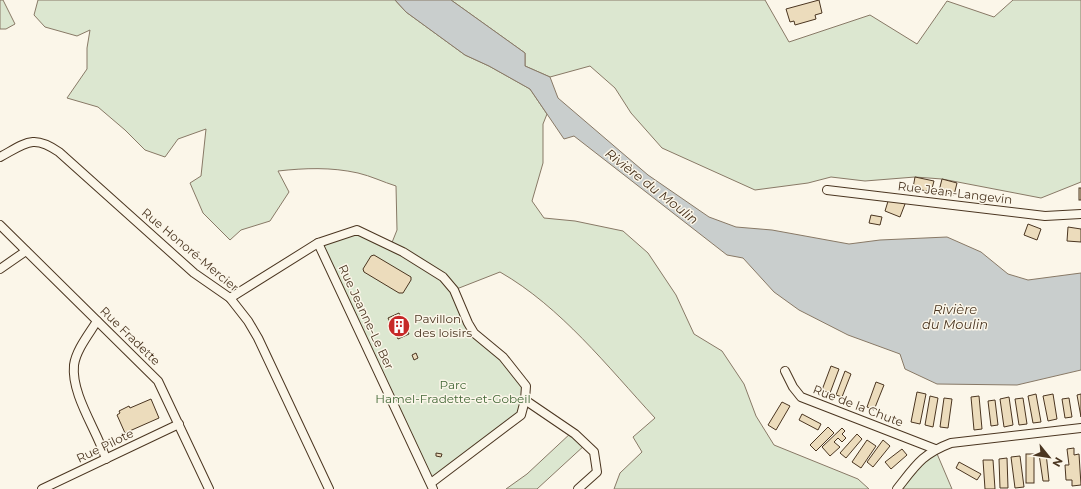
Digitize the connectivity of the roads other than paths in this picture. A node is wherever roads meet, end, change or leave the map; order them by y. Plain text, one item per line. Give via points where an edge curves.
1 (0, 156) edge
2 (827, 190) dead end
3 (1081, 214) edge
4 (0, 225) edge
5 (318, 243) junction
6 (26, 251) junction
7 (0, 269) edge
8 (230, 298) junction
9 (97, 321) junction
10 (785, 371) dead end
11 (525, 400) junction
12 (179, 424) junction
13 (1081, 428) edge
14 (935, 449) junction
15 (106, 459) junction
16 (62, 480) junction
17 (432, 486) edge
18 (42, 489) edge
19 (66, 489) edge
20 (209, 489) edge
21 (329, 489) edge
22 (578, 489) edge
23 (897, 489) edge

1 - 8 street, Rue Honoré-Mercier via 31,141 45,142 60,152 194,273
2 - 3 street, Rue Jean-Langevin via 1044,216
4 - 6 street, Rue Fradette
5 - 8 street
5 - 11 street via 357,230 403,252 443,277 454,290 474,333 503,357 526,386
5 - 17 street, Rue Jeanne-Le Ber
6 - 7 street
6 - 9 street, Rue Fradette
8 - 21 street, Rue Honoré-Mercier via 258,338
9 - 12 street, Rue Fradette via 158,380
9 - 15 street via 82,345 74,365 76,388
10 - 14 street, Rue de la Chute via 801,397
11 - 17 street via 521,415
11 - 22 street via 575,434 594,452 597,472
12 - 15 street, Rue Pilote
12 - 20 street, Rue Fradette
13 - 14 street via 952,443
14 - 23 street via 922,458
15 - 16 street, Rue Pilote
16 - 18 street, Rue Pilote
16 - 19 street

